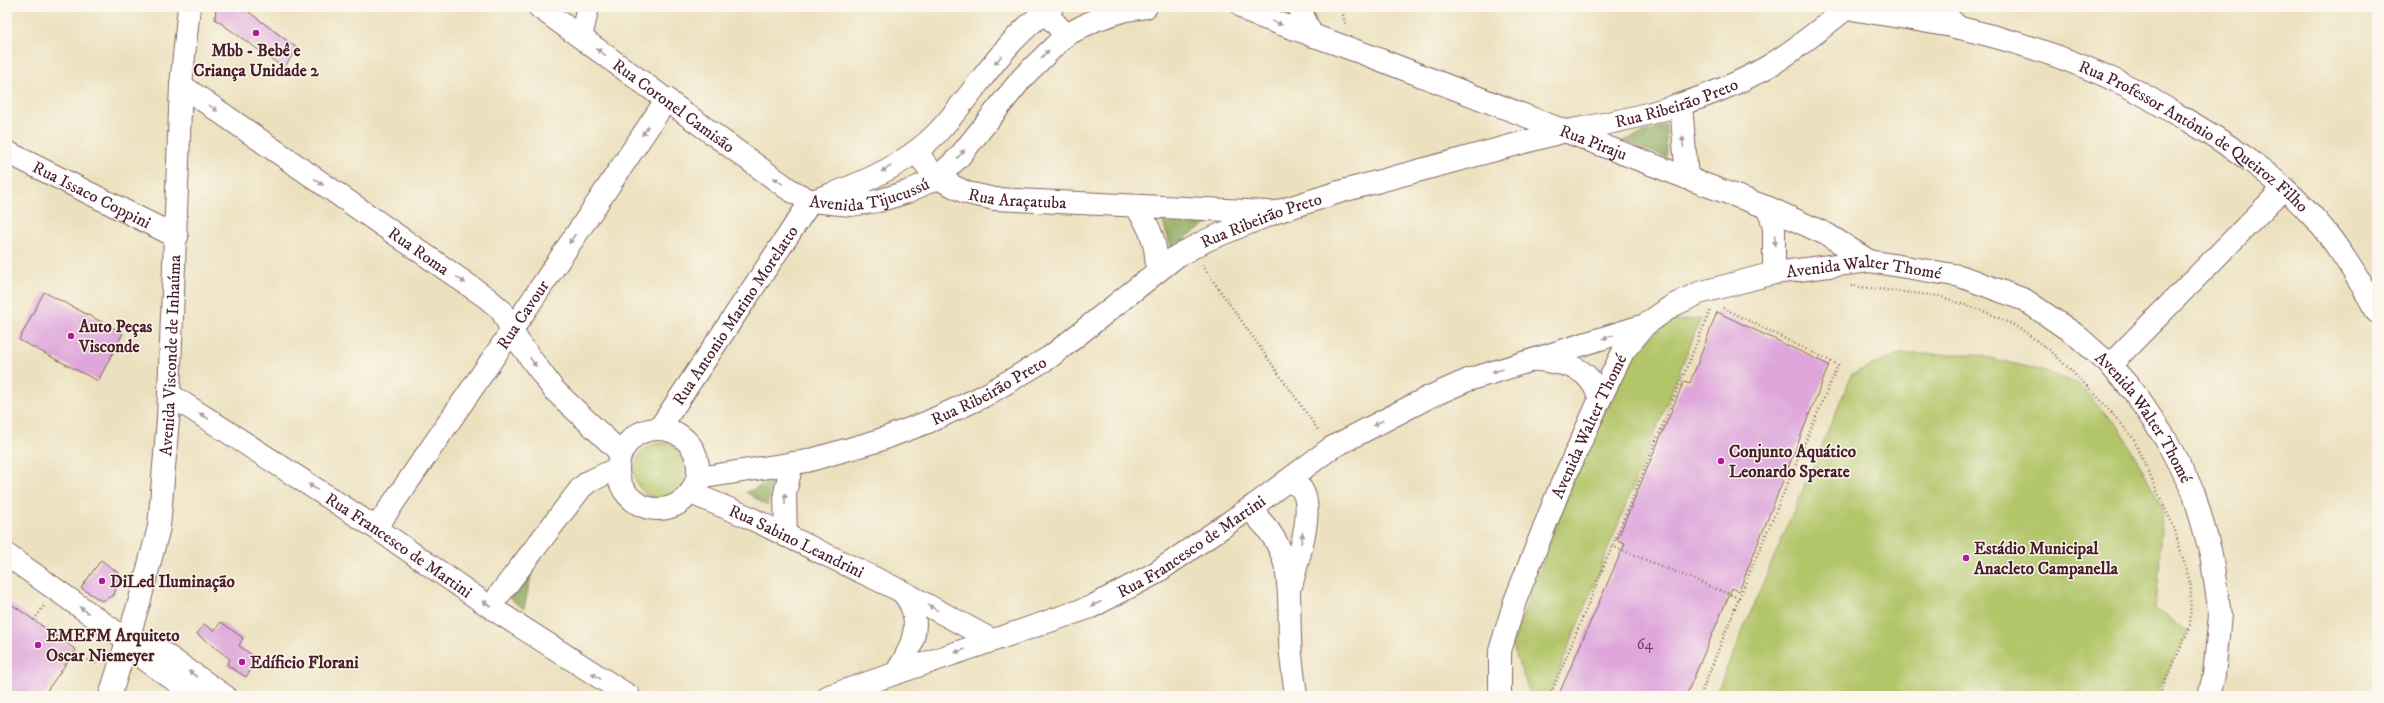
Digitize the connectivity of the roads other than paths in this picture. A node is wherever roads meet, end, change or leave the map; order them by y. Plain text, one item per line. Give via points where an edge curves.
1 (189, 7) edge
2 (539, 7) edge
3 (588, 7) edge
4 (1146, 7) edge
5 (1243, 7) edge
6 (1299, 7) edge
7 (1938, 7) edge
8 (1847, 8) edge
9 (1045, 9) edge
10 (1959, 28) junction
11 (1066, 35) junction
12 (1312, 36) junction
13 (581, 37) junction
14 (181, 85) junction
15 (667, 99) junction
16 (1681, 105) junction
17 (1566, 131) junction
18 (7, 152) edge
19 (916, 152) junction
20 (937, 178) junction
21 (1687, 178) junction
22 (2284, 188) junction
23 (811, 201) junction
24 (1135, 206) junction
25 (1769, 208) junction
26 (1276, 212) junction
27 (177, 237) junction
28 (1869, 261) junction
29 (1157, 271) junction
30 (1774, 272) junction
31 (2377, 312) edge
32 (1645, 325) junction
33 (512, 329) junction
34 (1534, 360) junction
35 (2110, 365) junction
36 (169, 394) junction
37 (1600, 399) junction
38 (659, 429) junction
39 (620, 460) junction
40 (792, 463) junction
41 (1287, 481) junction
42 (694, 486) junction
43 (1256, 504) junction
44 (376, 528) junction
45 (786, 536) junction
46 (7, 555) edge
47 (1290, 590) junction
48 (901, 591) junction
49 (499, 595) dead end
50 (127, 640) junction
51 (992, 640) junction
52 (896, 673) junction
53 (110, 696) edge
54 (197, 696) edge
55 (225, 696) edge
56 (629, 696) edge
57 (829, 696) edge
58 (1296, 696) edge
59 (1500, 696) edge
60 (2208, 696) edge

1 - 14 street, Avenida Visconde de Inhaúma
2 - 13 street, Rua Coronel Camisão
3 - 13 street
4 - 11 street, Avenida Tijucussú via 1124,10 1095,20
5 -> 12 street, Rua Piraju via 1253,14
6 - 12 street
7 - 10 street, Rua Professor Antônio de Queiroz Filho
8 - 10 street, Rua Professor Antônio de Queiroz Filho
8 - 16 street, Rua Ribeirão Preto via 1769,66 1726,88
9 - 11 street
9 -> 19 street, Avenida Tijucussú via 999,58 937,133
10 - 22 street, Rua Professor Antônio de Queiroz Filho via 2038,50 2079,64 2124,84 2246,156
20 -> 11 street, Avenida Tijucussú via 959,157 1023,76
12 - 17 street, Rua Piraju
15 -> 13 street, Rua Coronel Camisão
14 - 27 street, Avenida Visconde de Inhaúma
14 -> 33 street, Rua Roma via 487,298 501,310
23 -> 15 street, Rua Coronel Camisão via 771,177
15 -> 33 street, Rua Cavour
16 - 17 street, Rua Ribeirão Preto via 1603,125
21 -> 16 street
17 - 21 street, Rua Piraju
17 - 26 street, Rua Ribeirão Preto via 1339,192
18 - 27 street, Rua Issaco Coppini
19 - 20 street, Rua Araçatuba
19 -> 23 street, Avenida Tijucussú via 839,192
20 - 23 street, Avenida Tijucussú via 907,192 878,201 851,205
20 - 24 street, Rua Araçatuba via 967,193 995,199
21 - 25 street, Rua Piraju
22 - 31 street, Rua Professor Antônio de Queiroz Filho via 2316,220 2357,276
22 - 35 street
23 - 38 street, Rua Antonio Marino Morelatto
24 - 26 street, Rua Araçatuba
24 - 29 street via 1154,237
25 - 28 street, Rua Piraju via 1828,235
25 -> 30 street via 1774,229
26 - 29 street, Rua Ribeirão Preto via 1190,248
27 - 36 street, Avenida Visconde de Inhaúma
28 - 30 street, Avenida Walter Thomé
28 - 35 street, Avenida Walter Thomé via 1960,276 2025,300 2076,335
29 - 40 street, Rua Ribeirão Preto via 1050,357 984,396 928,422 877,441
30 - 32 street, Avenida Walter Thomé via 1699,293 1672,306
32 -> 34 street, Rua Francesco de Martini
32 - 37 street, Avenida Walter Thomé via 1623,352
33 -> 39 street, Rua Roma via 554,390
33 - 44 street, Rua Cavour
34 - 37 street, Rua Francesco de Martini via 1564,363 1582,371 1592,380
34 -> 41 street, Rua Francesco de Martini via 1468,380 1429,397 1331,448
35 - 60 street, Avenida Walter Thomé via 2134,392 2165,438 2194,493 2211,554 2220,615 2214,675
44 -> 36 street, Rua Francesco de Martini
36 - 50 street, Avenida Visconde de Inhaúma via 159,527
37 - 59 street, Avenida Walter Thomé via 1559,490 1506,628 1500,651
38 - 39 street via 644,431 630,440
38 - 42 street via 673,431 685,439 694,450 698,464
39 - 42 street via 620,482 628,495 639,504 652,509 667,508 680,503
39 - 49 street via 581,488
40 - 42 street, Rua Ribeirão Preto
45 -> 40 street via 785,493
41 - 43 street, Rua Francesco de Martini
47 -> 41 street via 1301,547 1307,507 1302,490 1296,484
42 - 45 street, Rua Sabino Leandrini
43 - 47 street via 1257,517 1269,529 1286,562
43 -> 51 street, Rua Francesco de Martini via 1154,574 1124,591 1091,607
56 -> 44 street, Rua Francesco de Martini via 490,607
45 - 48 street, Rua Sabino Leandrini
50 -> 46 street
47 - 58 street via 1290,638
51 -> 48 street, Rua Sabino Leandrini
48 - 52 street, Rua Sabino Leandrini via 911,601 914,630 908,654
50 - 53 street, Avenida Visconde de Inhaúma
50 - 54 street via 146,660
55 -> 50 street via 150,644
51 -> 52 street, Rua Francesco de Martini
52 - 57 street, Rua Francesco de Martini

